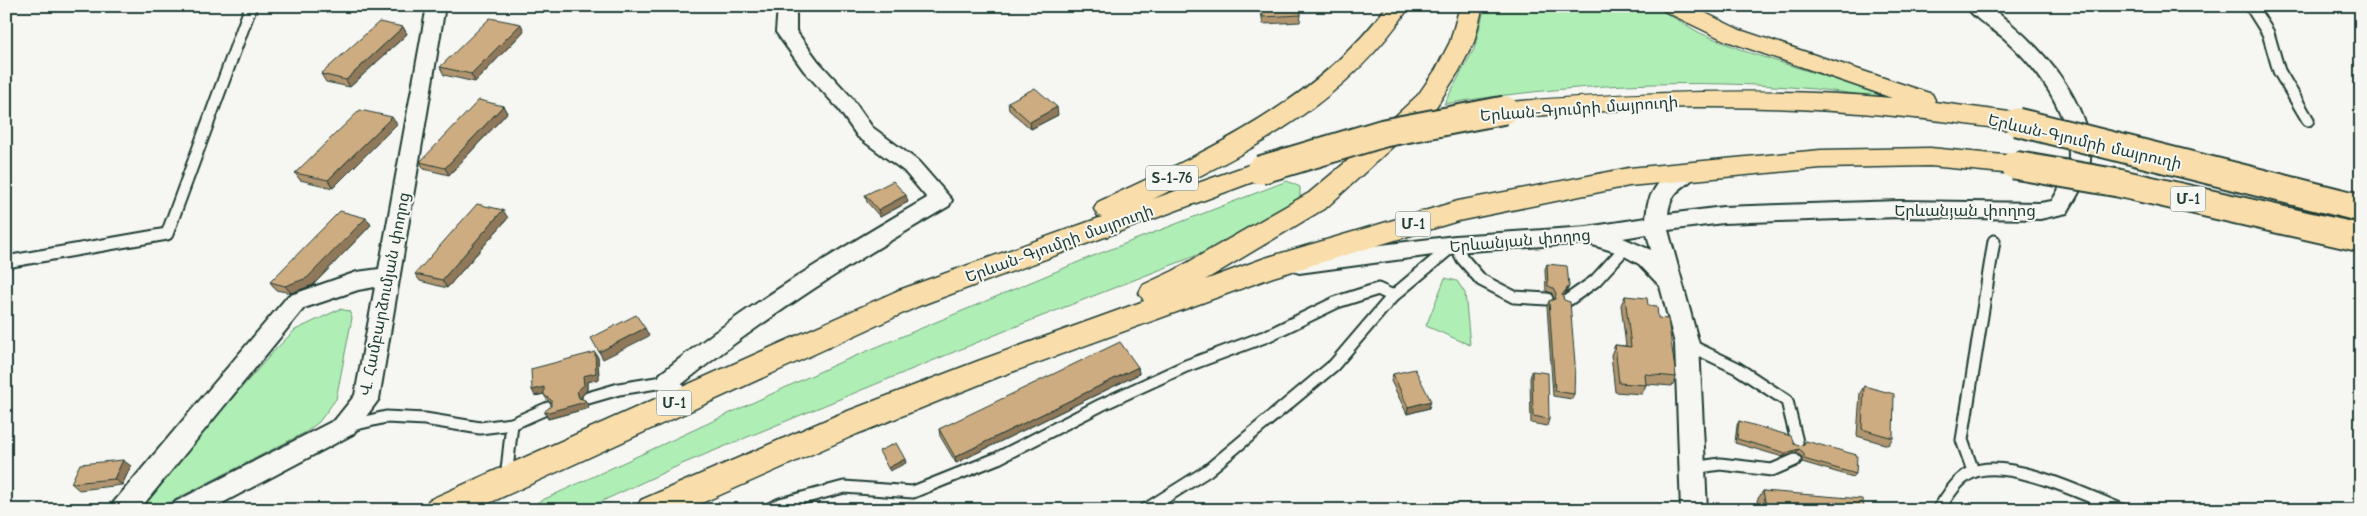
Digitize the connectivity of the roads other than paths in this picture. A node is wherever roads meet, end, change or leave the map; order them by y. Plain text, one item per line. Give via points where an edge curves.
1 (251, 6) edge
2 (436, 6) edge
3 (787, 6) edge
4 (1399, 6) edge
5 (1472, 6) edge
6 (1672, 6) edge
7 (1975, 6) edge
8 (2251, 6) edge
9 (1964, 114) junction
10 (2308, 120) dead end
11 (1689, 170) junction
12 (2361, 208) edge
13 (1656, 225) junction
14 (1587, 235) junction
15 (2361, 238) edge
16 (1994, 241) dead end
17 (1456, 244) junction
18 (1626, 248) junction
19 (6, 262) edge
20 (1266, 269) junction
21 (389, 276) junction
22 (1671, 282) junction
23 (1394, 296) junction
24 (909, 298) junction
25 (1547, 299) dead end
26 (1568, 300) edge
27 (1688, 344) junction
28 (988, 369) junction
29 (673, 391) junction
30 (588, 398) dead end
31 (548, 408) edge
32 (512, 424) junction
33 (344, 427) junction
34 (1797, 442) dead end
35 (1795, 460) dead end
36 (1693, 468) junction
37 (1973, 471) junction
38 (506, 481) junction
39 (653, 509) edge
40 (123, 510) edge
41 (184, 510) edge
42 (440, 510) edge
43 (767, 510) edge
44 (1145, 510) edge
45 (1694, 510) edge
46 (1938, 510) edge
47 (2122, 510) edge

1 - 19 lane via 167,234
2 - 21 street, Վ. Համբարձումյան փողոց
3 - 29 street via 786,32 811,66 844,102 865,132 911,166 941,200 840,258 715,342
4 - 24 highway, Տ-1-76 via 1372,45 1352,64 1317,92 1239,144 1158,186
5 - 28 highway via 1462,42 1427,101 1318,200 1183,279
6 - 9 highway via 1732,35
7 - 13 street, Երևանյան փողոց via 2041,65 2074,117 2080,156 2068,194 2059,207 2040,211 1898,209 1723,215
8 - 10 lane via 2268,33 2279,71
9 - 12 highway, Երևան-Գյումրի մայրուղի / Մ-1, bridge via 2017,122
9 - 24 highway, Երևան-Գյումրի մայրուղի / Մ-1, bridge via 1757,99 1648,100 1505,110 1384,132 1260,170
11 - 13 street via 1669,185 1658,202
11 - 15 highway, Երևան-Գյումրի մայրուղի / Մ-1, bridge via 1821,159 1921,157 2014,165 2118,183
11 - 20 highway, Երևան-Գյումրի մայրուղի / Մ-1 via 1629,177 1458,211
13 - 14 street, Երևանյան փողոց
13 - 22 street
14 - 17 street, Երևանյան փողոց
14 - 18 street
16 - 37 lane via 1962,440
17 - 20 street, Երևանյան փողոց
17 - 23 lane
17 - 25 lane via 1462,258 1481,280 1514,297
18 - 22 street via 1647,258
18 - 26 lane via 1595,281
20 - 28 highway, Երևան-Գյումրի մայրուղի / Մ-1
21 - 33 street, Վ. Համբարձումյան փողոց via 367,399
21 - 40 street via 357,281 296,302
22 - 27 street
23 - 43 lane via 1378,289 1337,302 1268,336 1186,366 998,458 913,492 844,487
23 - 44 lane via 1334,365 1207,471
24 - 29 highway, Երևան-Գյումրի մայրուղի / Մ-1
27 - 34 lane via 1737,368 1786,401
27 - 36 street
28 - 39 highway, Երևան-Գյումրի մայրուղի / Մ-1 via 846,425
29 - 30 lane via 619,389
29 - 38 highway, Երևան-Գյումրի մայրուղի / Մ-1
31 - 32 lane
32 - 33 lane via 480,428 425,419 386,417
32 - 38 lane
33 - 41 street, Վ. Համբարձումյան փողոց
35 - 36 lane via 1772,470 1720,464
36 - 45 street
37 - 46 lane
37 - 47 lane via 1997,468 2028,474
38 - 42 highway, Երևան-Գյումրի մայրուղի / Մ-1

